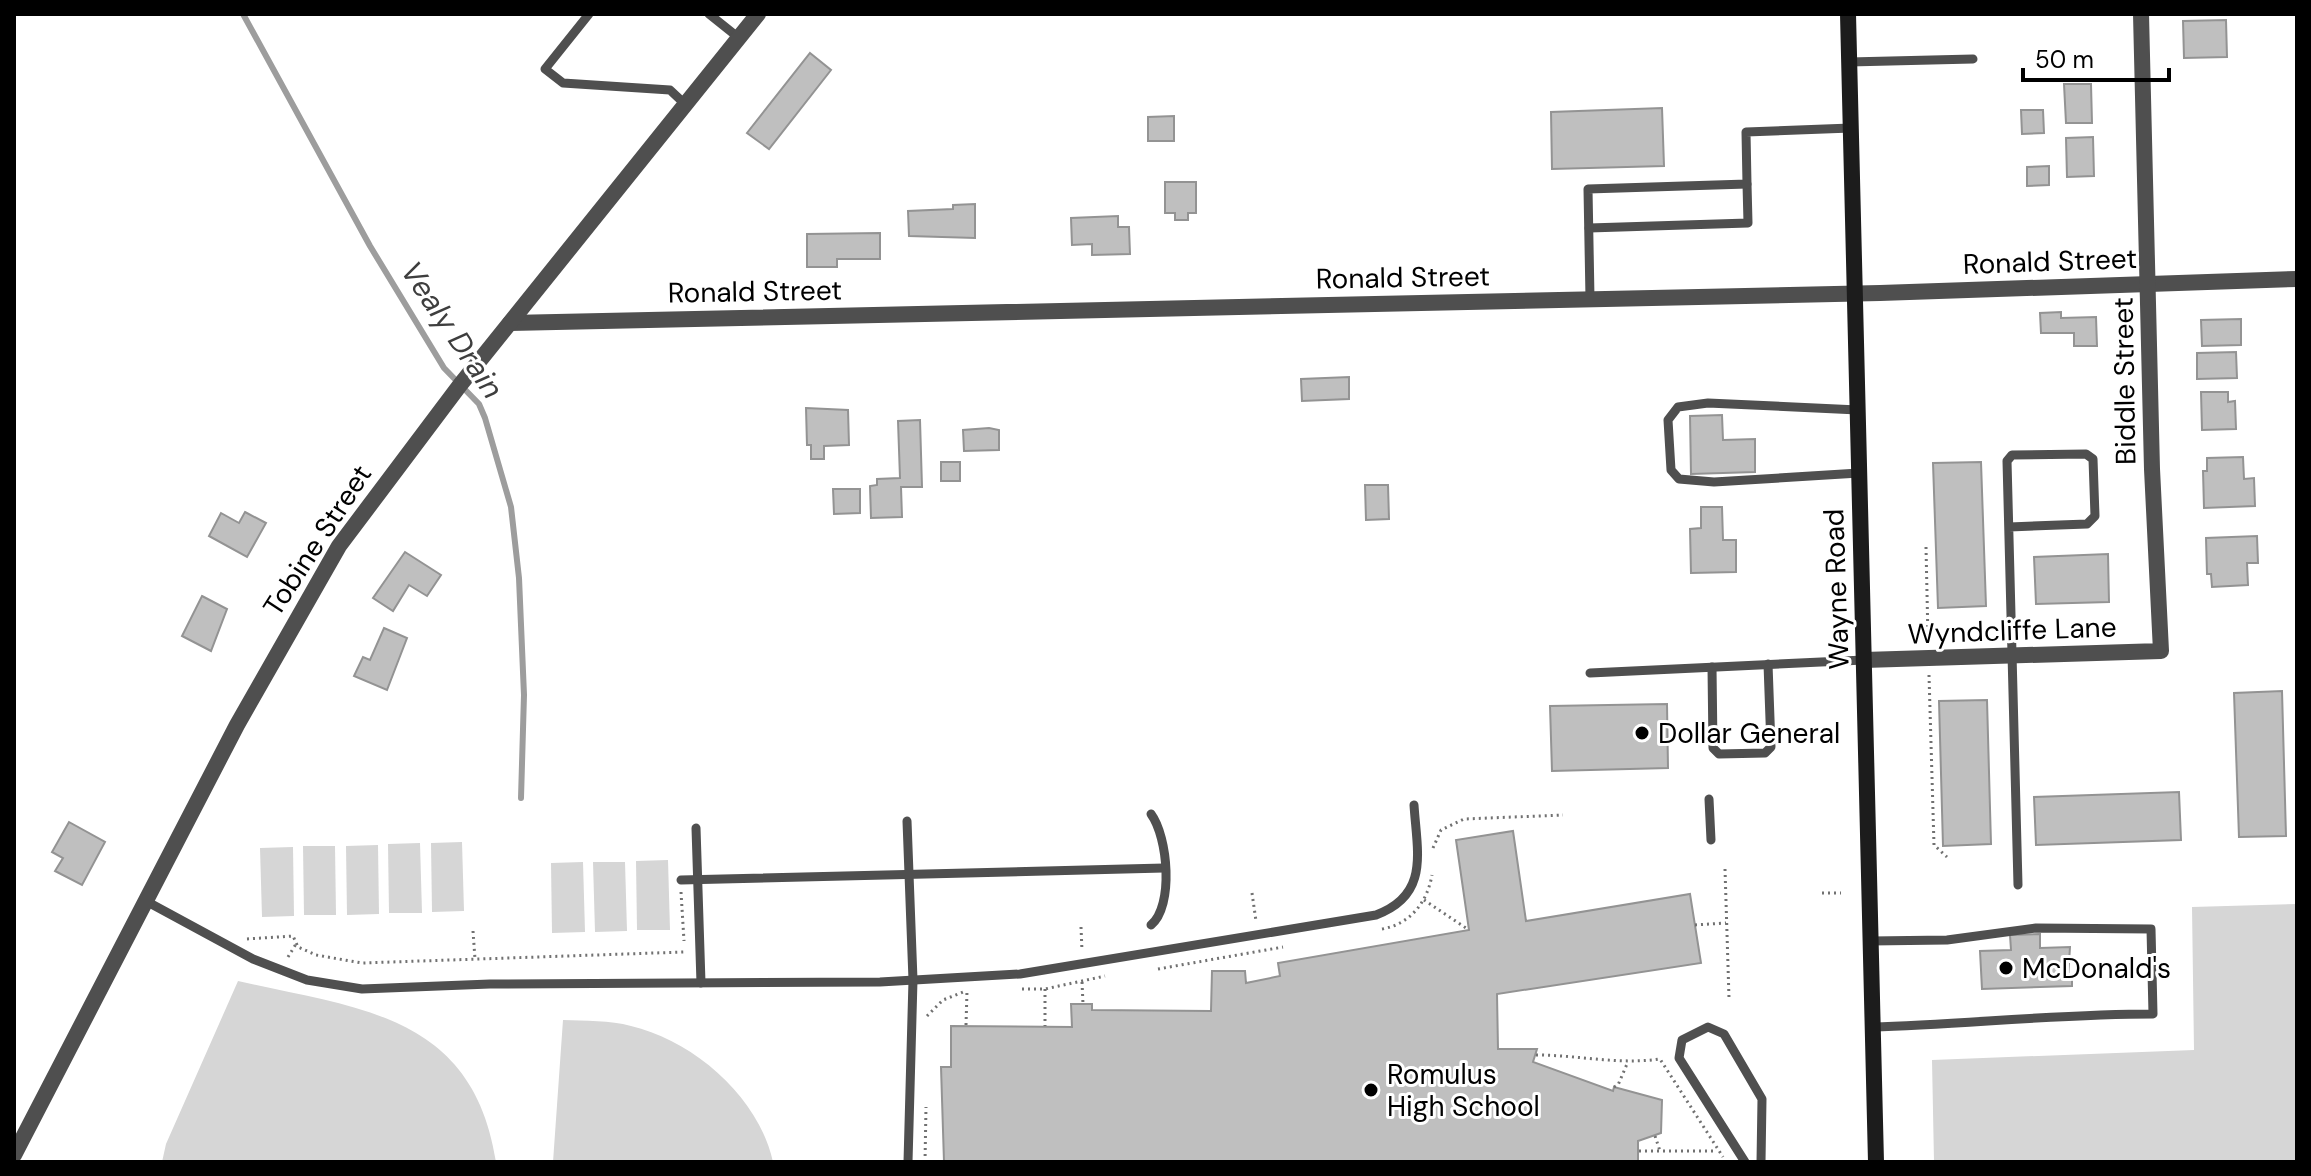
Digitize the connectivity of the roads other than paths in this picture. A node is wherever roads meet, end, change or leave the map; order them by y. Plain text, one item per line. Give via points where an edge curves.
1 (589, 14) edge
2 (709, 14) edge
3 (758, 14) edge
4 (1848, 14) edge
5 (2141, 14) edge
6 (739, 38) junction
7 (1973, 59) dead end
8 (1849, 62) junction
9 (686, 105) junction
10 (1851, 128) junction
11 (1747, 184) junction
12 (1589, 228) junction
13 (2297, 279) edge
14 (2147, 283) junction
15 (1855, 292) junction
16 (1590, 298) junction
17 (510, 323) junction
18 (1858, 410) junction
19 (1859, 473) junction
20 (2009, 527) junction
21 (2161, 651) joint
22 (2012, 656) junction
23 (1864, 660) junction
24 (1768, 664) junction
25 (1712, 667) junction
26 (1590, 673) dead end
27 (1709, 799) dead end
28 (1414, 805) dead end
29 (1151, 814) dead end
30 (907, 821) dead end
31 (696, 828) dead end
32 (1711, 840) dead end
33 (1164, 868) junction
34 (909, 876) junction
35 (681, 880) road end
36 (697, 881) junction
37 (2018, 885) dead end
38 (144, 900) junction
39 (1151, 925) dead end
40 (1871, 941) junction
41 (913, 980) junction
42 (701, 983) junction
43 (1872, 1027) junction
44 (14, 1155) edge
45 (908, 1162) edge
46 (1745, 1162) edge
47 (1761, 1162) edge
48 (1876, 1162) edge

1 - 9 lane via 545,69 551,76 563,83 670,90
2 - 6 lane
3 - 6 street, Tobine Street
4 - 8 main road, Wayne Road
5 - 14 street, Biddle Street
6 - 9 street, Tobine Street
7 - 8 lane
8 - 10 main road, Wayne Road
9 - 17 street, Tobine Street
10 - 11 lane via 1746,132
10 - 15 main road, Wayne Road
11 - 12 lane via 1588,189
11 - 12 lane via 1748,223
12 - 16 lane
13 - 14 street, Ronald Street
14 - 15 street, Ronald Street
14 - 21 street, Biddle Street
15 - 16 street, Ronald Street
15 - 18 main road, Wayne Road
16 - 17 street, Ronald Street
17 - 38 street, Tobine Street via 339,546
18 - 19 main road, Wayne Road
18 - 19 lane via 1708,403 1678,407 1668,420 1671,470 1679,479 1714,482
19 - 23 main road, Wayne Road
20 - 20 lane via 2007,461 2012,455 2086,454 2093,459 2095,516 2087,524
20 - 22 lane
21 - 22 street, Wyndcliffe Lane
22 - 23 street, Wyndcliffe Lane
22 - 37 lane
23 - 24 lane
23 - 40 main road, Wayne Road
24 - 25 lane
24 - 25 lane via 1771,747 1765,753 1719,754 1713,748
25 - 26 lane
27 - 32 lane
28 - 41 lane via 1417,878 1400,902 1376,915 1020,974
29 - 33 lane via 1163,839
30 - 34 lane
31 - 36 lane
33 - 34 lane
33 - 39 lane via 1162,916
34 - 36 lane
34 - 41 lane
35 - 36 lane
36 - 42 lane
38 - 42 lane via 253,959 307,980 362,989
38 - 44 street, Tobine Street
40 - 43 main road, Wayne Road
40 - 43 lane via 1947,940 2036,928 2151,929 2153,1014
41 - 42 lane
41 - 45 lane
43 - 48 main road, Wayne Road
46 - 47 lane via 1679,1058 1682,1040 1708,1027 1724,1034 1762,1099

